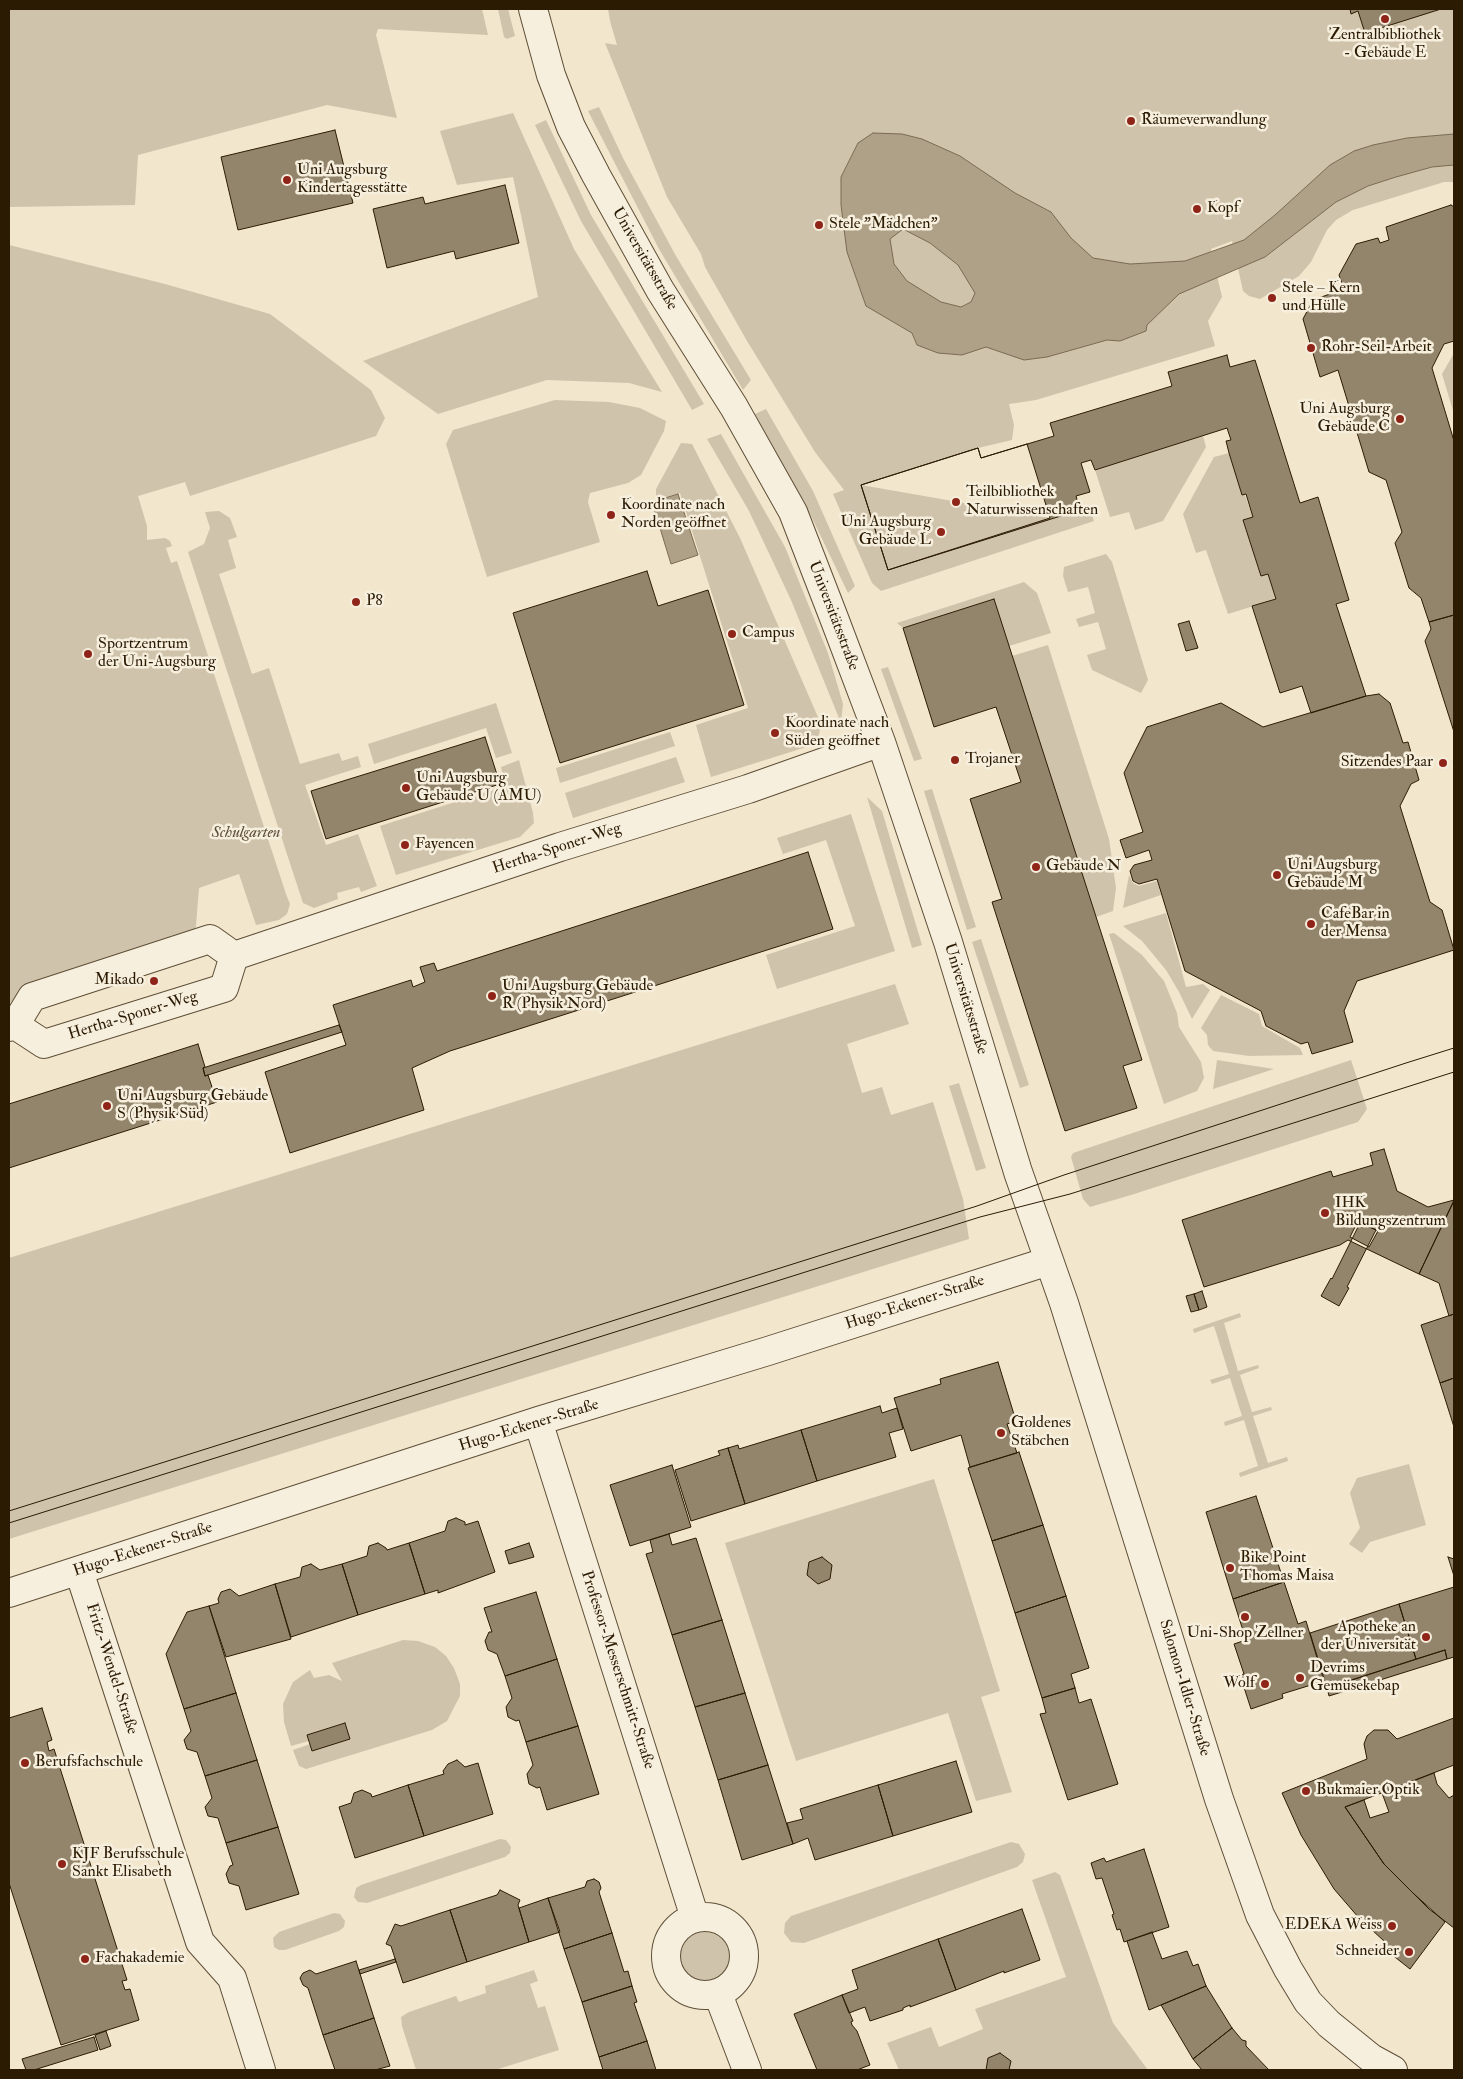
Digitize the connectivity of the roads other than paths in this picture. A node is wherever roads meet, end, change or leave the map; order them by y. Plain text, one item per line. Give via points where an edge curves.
1 (533, 9) edge
2 (881, 742) junction
3 (234, 956) junction
4 (12, 1026) edge
5 (1049, 1261) junction
6 (538, 1422) junction
7 (79, 1571) junction
8 (9, 1593) edge
9 (696, 1918) junction
10 (718, 1994) junction
11 (261, 2070) edge
12 (747, 2070) edge
13 (1393, 2070) edge

1 - 2 street, Universitätsstraße via 563,108 596,175 660,290 734,407 793,512
2 - 3 street, Hertha-Sponer-Weg via 748,789 542,853
2 - 5 street, Universitätsstraße
3 - 4 street, Hertha-Sponer-Weg via 210,939 32,997
3 - 4 street, Hertha-Sponer-Weg via 224,988 44,1044
5 - 6 street, Hugo-Eckener-Straße
5 - 13 street, Salomon-Idler-Straße via 1219,1799 1260,1915 1308,2002 1371,2058
6 - 7 street, Hugo-Eckener-Straße
6 - 9 street, Professor-Messerschmitt-Straße
7 - 8 street, Hugo-Eckener-Straße
7 - 11 street, Fritz-Wendel-Straße via 200,1942 232,1978
9 - 10 street via 725,1922 734,1929 743,1946 745,1956 740,1975
9 - 10 street via 686,1921 672,1935 666,1963 674,1980 686,1991 702,1996
10 - 12 street

